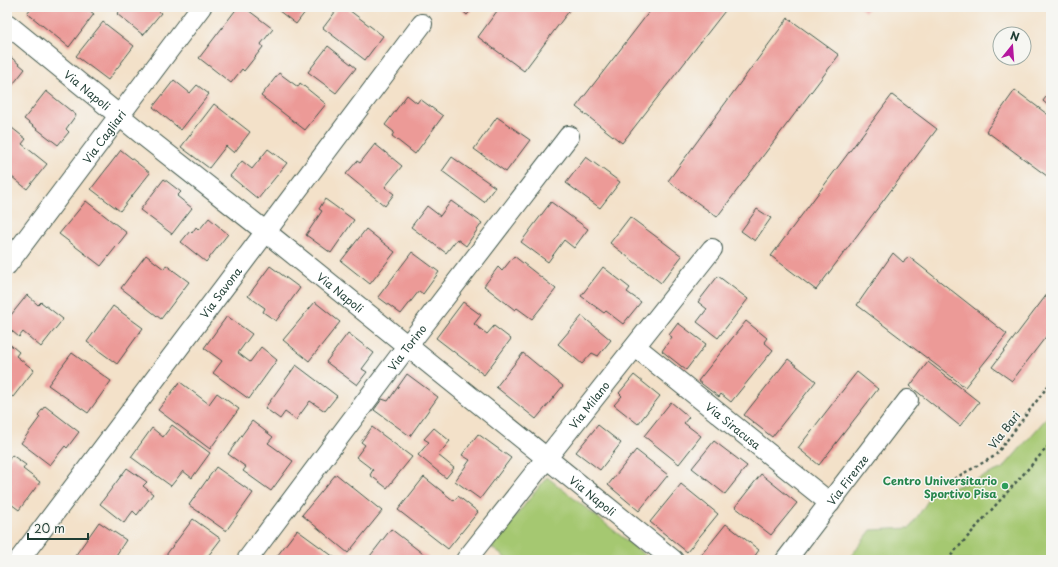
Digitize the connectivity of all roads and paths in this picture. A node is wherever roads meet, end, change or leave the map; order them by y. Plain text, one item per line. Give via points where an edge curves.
1 (201, 7) edge
2 (7, 24) edge
3 (422, 24) dead end
4 (119, 116) junction
5 (569, 136) dead end
6 (266, 232) junction
7 (712, 249) dead end
8 (7, 265) edge
9 (407, 346) junction
10 (636, 347) junction
11 (1051, 382) edge
12 (908, 400) dead end
13 (1051, 443) edge
14 (547, 458) junction
15 (938, 486) dead end
16 (830, 503) junction
17 (19, 560) edge
18 (247, 560) edge
19 (466, 560) edge
20 (673, 560) edge
21 (786, 560) edge
22 (947, 560) edge

1 - 4 street, Via Cagliari
2 - 4 street, Via Napoli
3 - 6 street, Via Savona
4 - 6 street, Via Napoli
4 - 8 street, Via Cagliari
5 - 9 street, Via Torino
6 - 9 street, Via Napoli
6 - 17 street, Via Savona
7 - 10 street, Via Milano
9 - 14 street, Via Napoli
9 - 18 street, Via Torino
10 - 14 street, Via Milano
10 - 16 street, Via Siracusa
11 - 15 path, Via Bari via 995,456
12 - 16 street, Via Firenze
13 - 22 path
14 - 19 street, Via Milano
14 - 20 street, Via Napoli
16 - 21 street, Via Firenze

